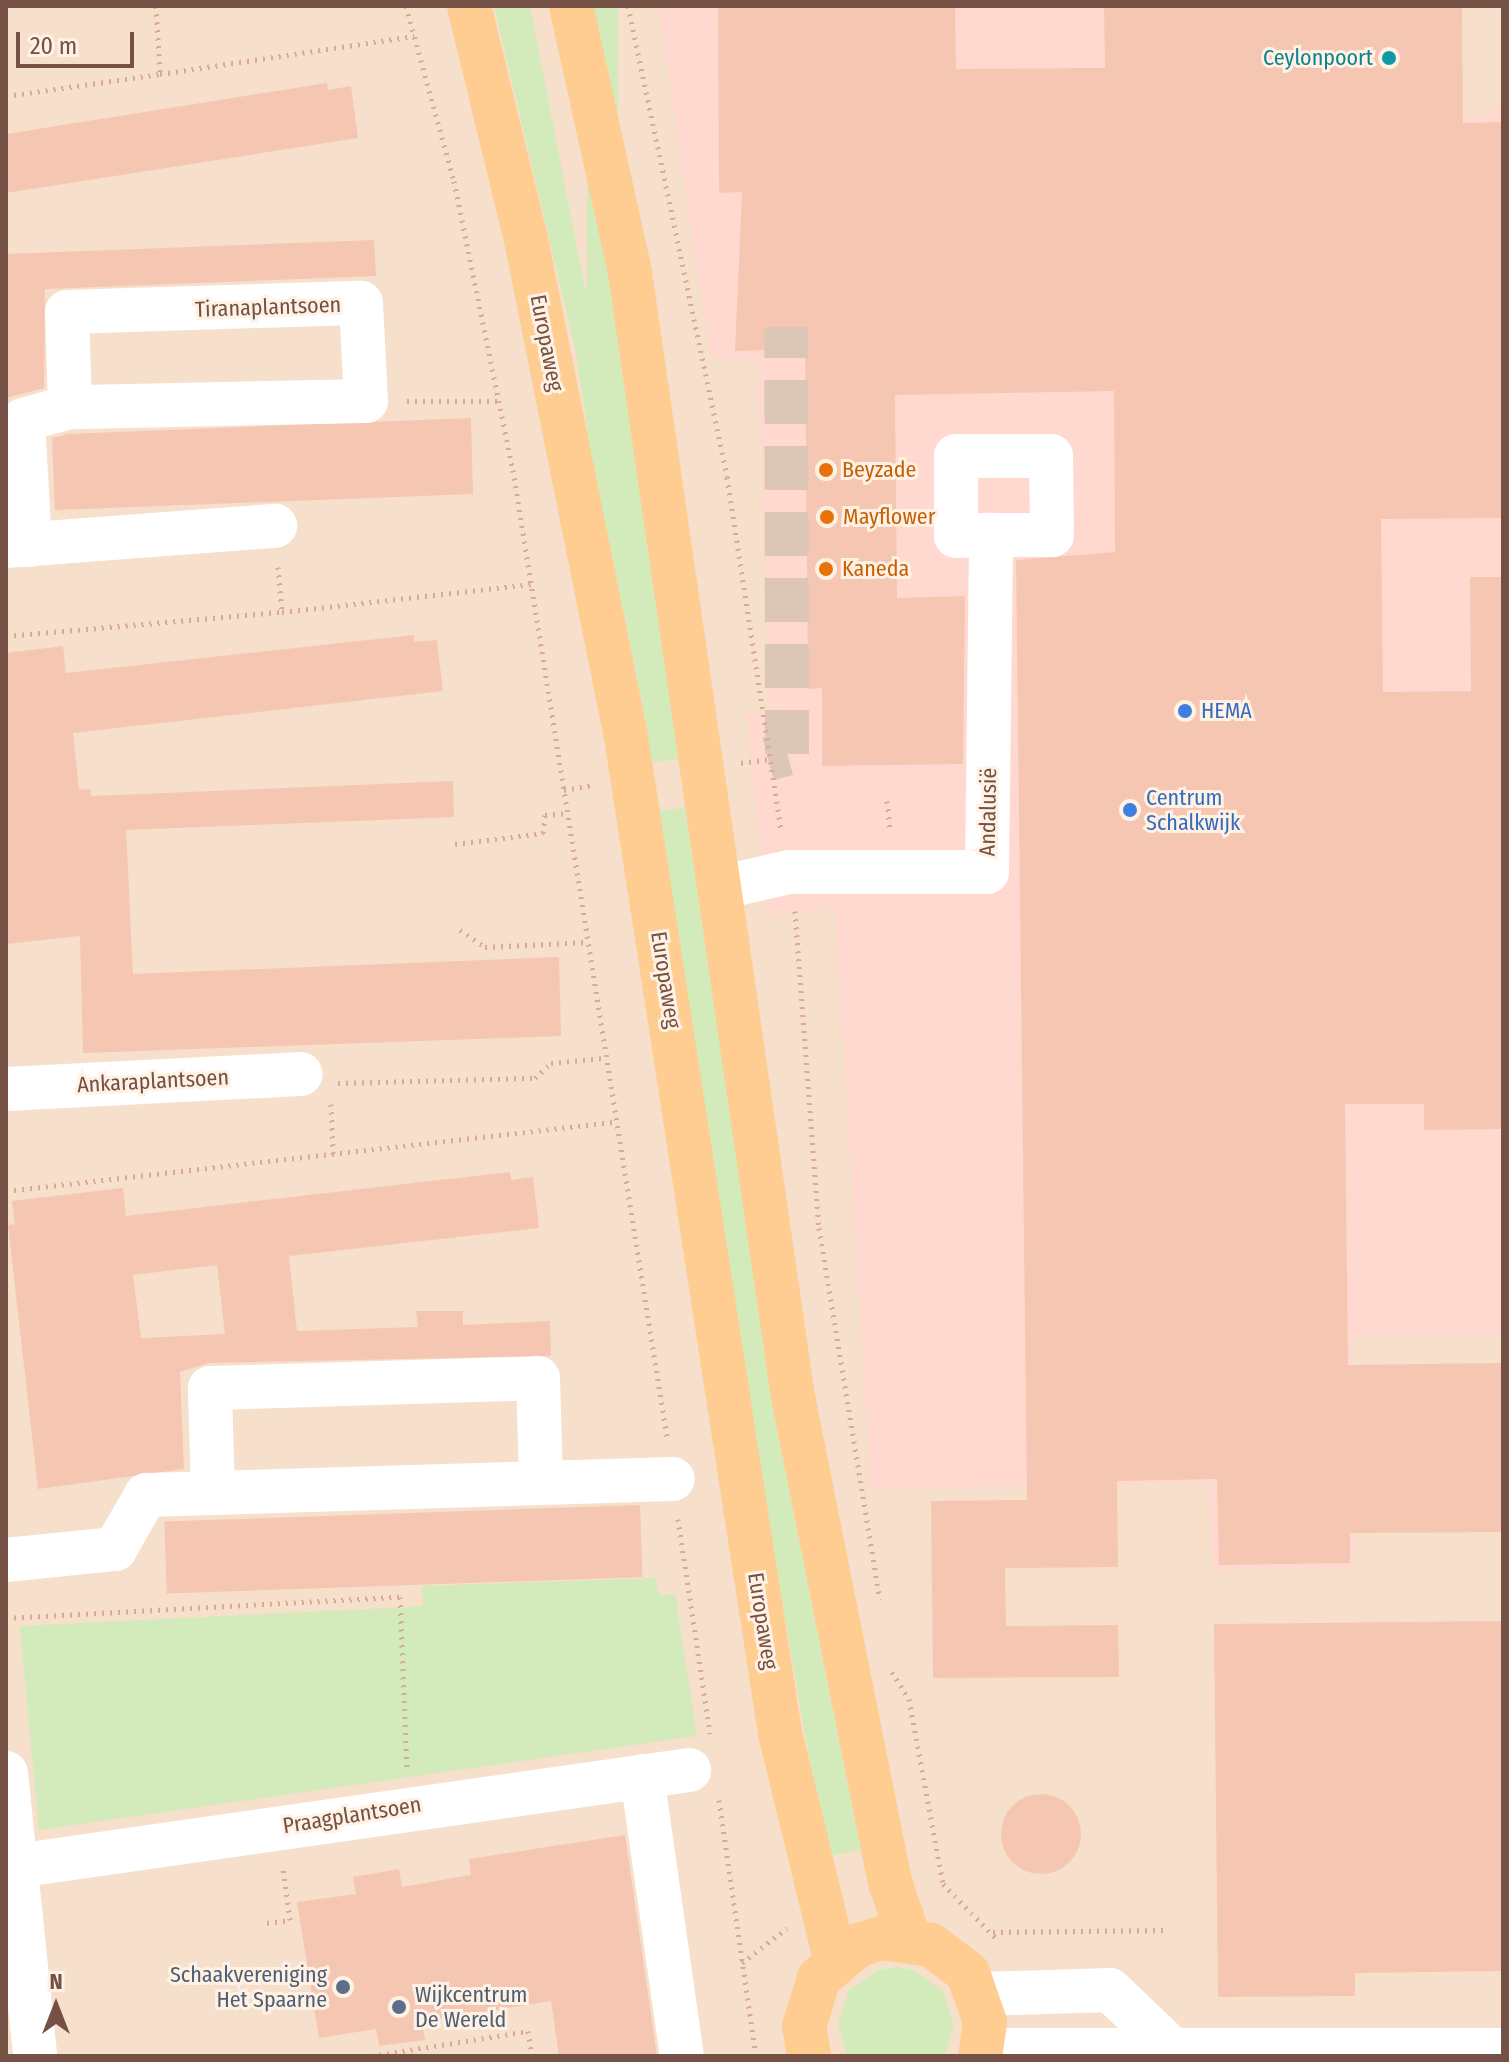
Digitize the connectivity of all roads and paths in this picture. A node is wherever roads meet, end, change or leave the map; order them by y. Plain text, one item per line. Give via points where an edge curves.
1 (156, 6) edge
2 (406, 6) edge
3 (469, 6) edge
4 (571, 6) edge
5 (628, 6) edge
6 (414, 36) junction
7 (160, 74) junction
8 (6, 96) edge
9 (366, 401) junction
10 (498, 401) junction
11 (70, 407) junction
12 (275, 526) joint
13 (991, 535) dead end
14 (18, 545) edge
15 (532, 584) junction
16 (282, 612) junction
17 (6, 636) edge
18 (569, 813) junction
19 (455, 844) dead end
20 (789, 872) junction
21 (724, 887) junction
22 (460, 930) dead end
23 (588, 942) junction
24 (603, 1058) junction
25 (315, 1079) junction
26 (6, 1089) edge
27 (613, 1122) junction
28 (333, 1154) junction
29 (6, 1191) edge
30 (673, 1479) junction
31 (541, 1481) junction
32 (213, 1492) junction
33 (6, 1560) edge
34 (881, 1607) dead end
35 (6, 1618) edge
36 (889, 1654) dead end
37 (706, 1771) junction
38 (6, 1773) edge
39 (642, 1776) junction
40 (409, 1805) junction
41 (278, 1826) junction
42 (16, 1866) junction
43 (267, 1923) dead end
44 (1166, 1930) dead end
45 (909, 1938) junction
46 (835, 1959) junction
47 (979, 1994) junction
48 (1172, 2049) junction
49 (1503, 2050) edge
50 (982, 2053) edge
51 (394, 2054) edge
52 (35, 2056) edge
53 (371, 2056) edge
54 (532, 2056) edge
55 (682, 2056) edge
56 (756, 2056) edge
57 (809, 2056) edge

1 - 7 path
2 - 6 path
3 - 46 main road, Europaweg via 526,240 626,737 780,1733
4 - 21 main road via 630,273
5 - 20 path via 727,477
6 - 7 path
6 - 10 path via 454,181
7 - 8 path
9 - 10 path
9 - 11 street
9 - 11 street, Tiranaplantsoen via 361,303 67,312
10 - 15 path
11 - 14 street via 23,420
12 - 14 street
12 - 16 path
13 - 20 street, Andalusië via 987,872
15 - 16 path
15 - 18 path
16 - 17 path
18 - 19 path via 545,815 543,833
18 - 23 path
20 - 21 street, Andalusië
20 - 34 path via 819,1228
21 - 45 main road via 793,1397 890,1882
22 - 23 path via 485,947
23 - 24 path
24 - 25 path via 551,1063 535,1078
24 - 27 path
25 - 26 street, Ankaraplantsoen
25 - 28 path
27 - 28 path
27 - 30 path
28 - 29 path
30 - 31 street
30 - 37 path
31 - 32 street
31 - 32 street via 538,1378 210,1388
32 - 33 street via 146,1495 115,1549
35 - 40 path via 400,1597
36 - 44 path via 909,1699 943,1884 992,1932
37 - 39 street, Praagplantsoen
37 - 56 path
38 - 42 street
39 - 40 street, Praagplantsoen
39 - 55 street
40 - 41 street, Praagplantsoen
41 - 42 street, Praagplantsoen
41 - 43 path via 290,1920
42 - 52 street
45 - 46 main road via 882,1938
45 - 47 main road via 951,1957
46 - 57 main road via 808,2001
47 - 48 street via 1110,1990
47 - 50 main road
48 - 49 street
48 - 50 street
51 - 53 path
51 - 54 path via 528,2031

